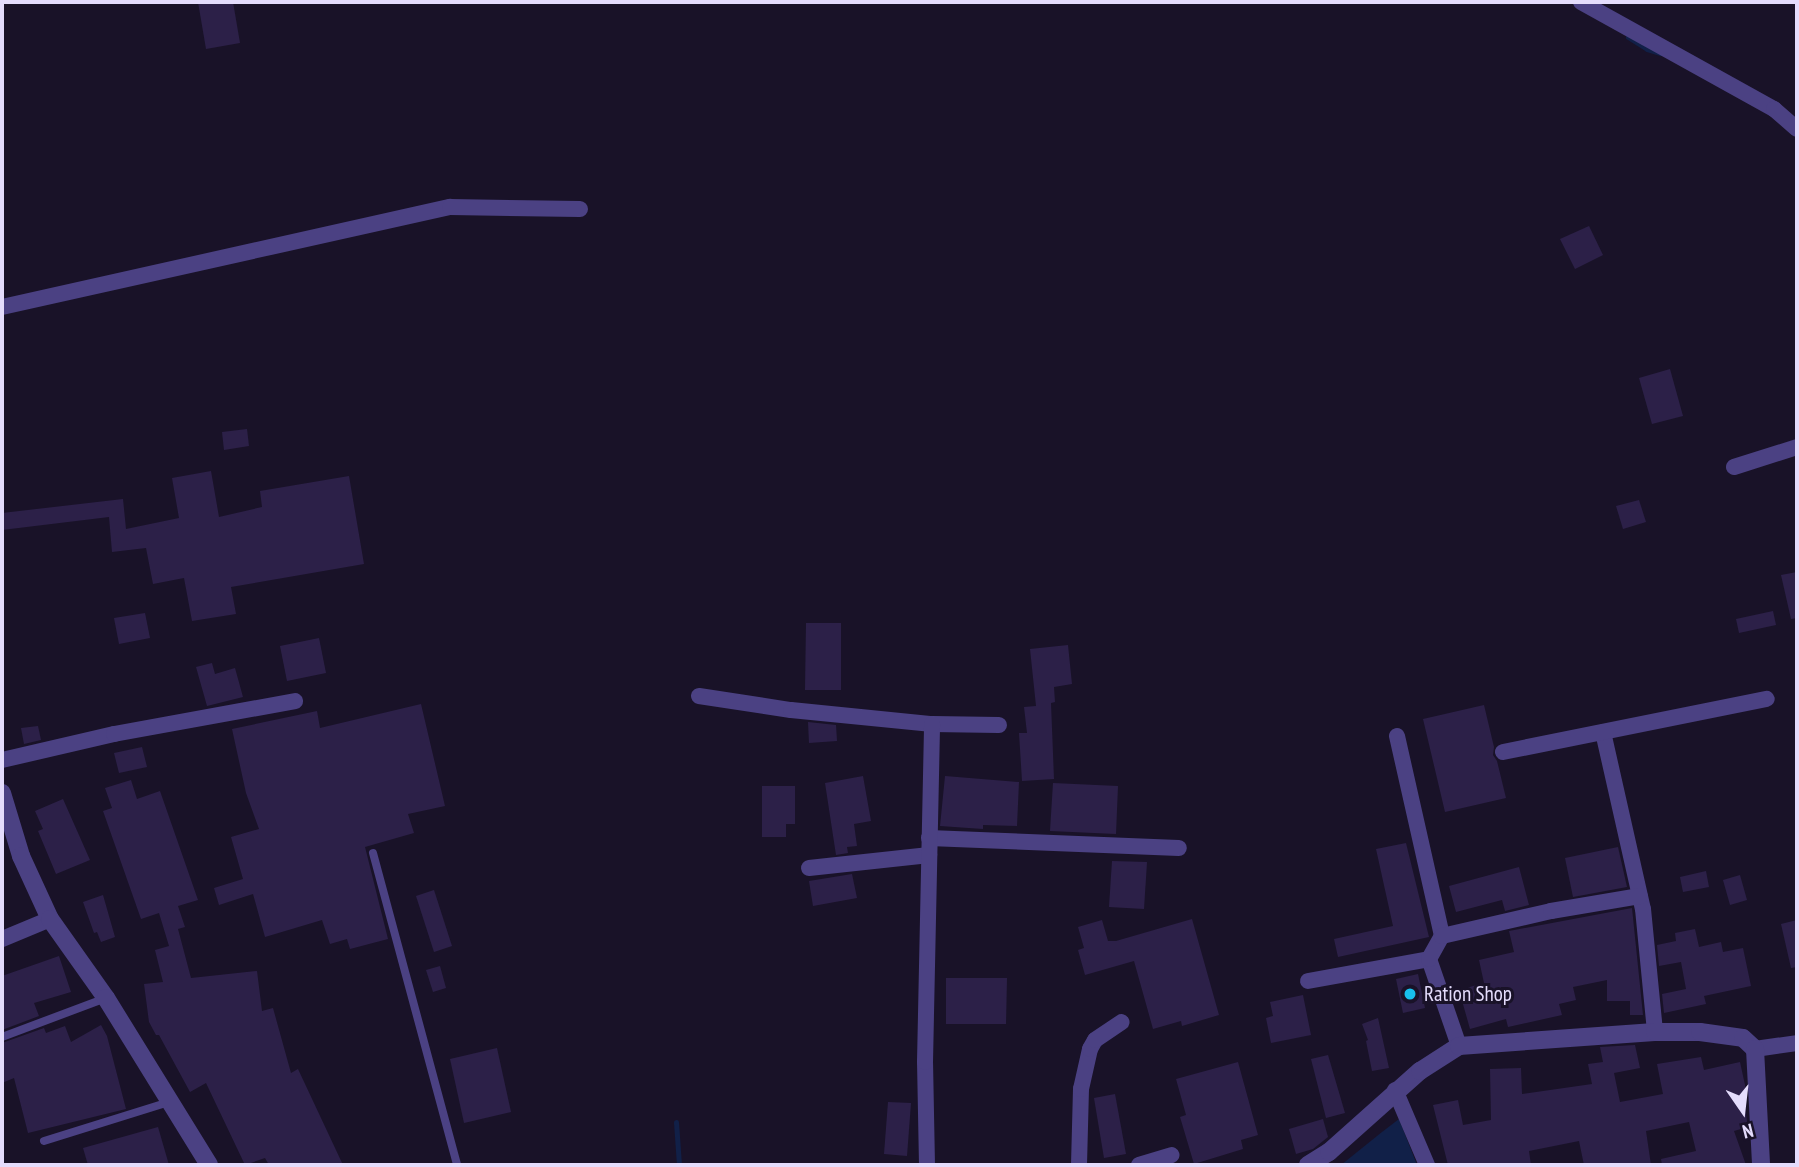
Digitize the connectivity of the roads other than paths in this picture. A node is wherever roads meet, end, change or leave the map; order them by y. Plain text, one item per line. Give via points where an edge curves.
1 (1581, 2) edge
2 (1797, 129) edge
3 (580, 209) dead end
4 (2, 307) edge
5 (1797, 447) edge
6 (1734, 467) dead end
7 (699, 696) dead end
8 (1767, 699) dead end
9 (295, 701) dead end
10 (932, 724) junction
11 (999, 726) dead end
12 (1603, 732) junction
13 (1397, 736) dead end
14 (1503, 752) dead end
15 (2, 760) edge
16 (2, 793) edge
17 (929, 848) junction
18 (1179, 848) dead end
19 (373, 853) dead end
20 (809, 868) dead end
21 (1640, 896) junction
22 (50, 919) junction
23 (1442, 936) junction
24 (2, 939) edge
25 (1429, 959) junction
26 (1308, 981) dead end
27 (106, 998) junction
28 (1122, 1022) dead end
29 (1655, 1032) junction
30 (2, 1037) edge
31 (1797, 1043) edge
32 (1459, 1046) junction
33 (1755, 1049) junction
34 (1395, 1090) junction
35 (172, 1101) junction
36 (44, 1142) dead end
37 (1171, 1155) dead end
38 (209, 1165) edge
39 (457, 1165) edge
40 (927, 1165) edge
41 (1079, 1165) edge
42 (1139, 1165) edge
43 (1308, 1165) edge
44 (1427, 1165) edge
45 (1761, 1165) edge

1 - 2 street via 1770,106
3 - 4 street via 450,207
5 - 6 street
7 - 10 street
8 - 12 street
9 - 15 street
10 - 11 street
10 - 17 street
12 - 14 street
12 - 21 street
13 - 23 street
16 - 22 street via 21,856
17 - 18 street
17 - 20 street
17 - 40 street
19 - 39 lane
21 - 23 street
21 - 29 street
22 - 24 street
22 - 27 street
23 - 25 street
25 - 26 street
25 - 32 street
27 - 30 lane
27 - 35 street
28 - 41 street via 1095,1040 1090,1049 1081,1089
29 - 32 street
29 - 33 street via 1743,1038
31 - 33 street
32 - 34 street
33 - 45 street
34 - 43 street via 1329,1152
34 - 44 street
35 - 36 lane
35 - 38 street
37 - 42 street

